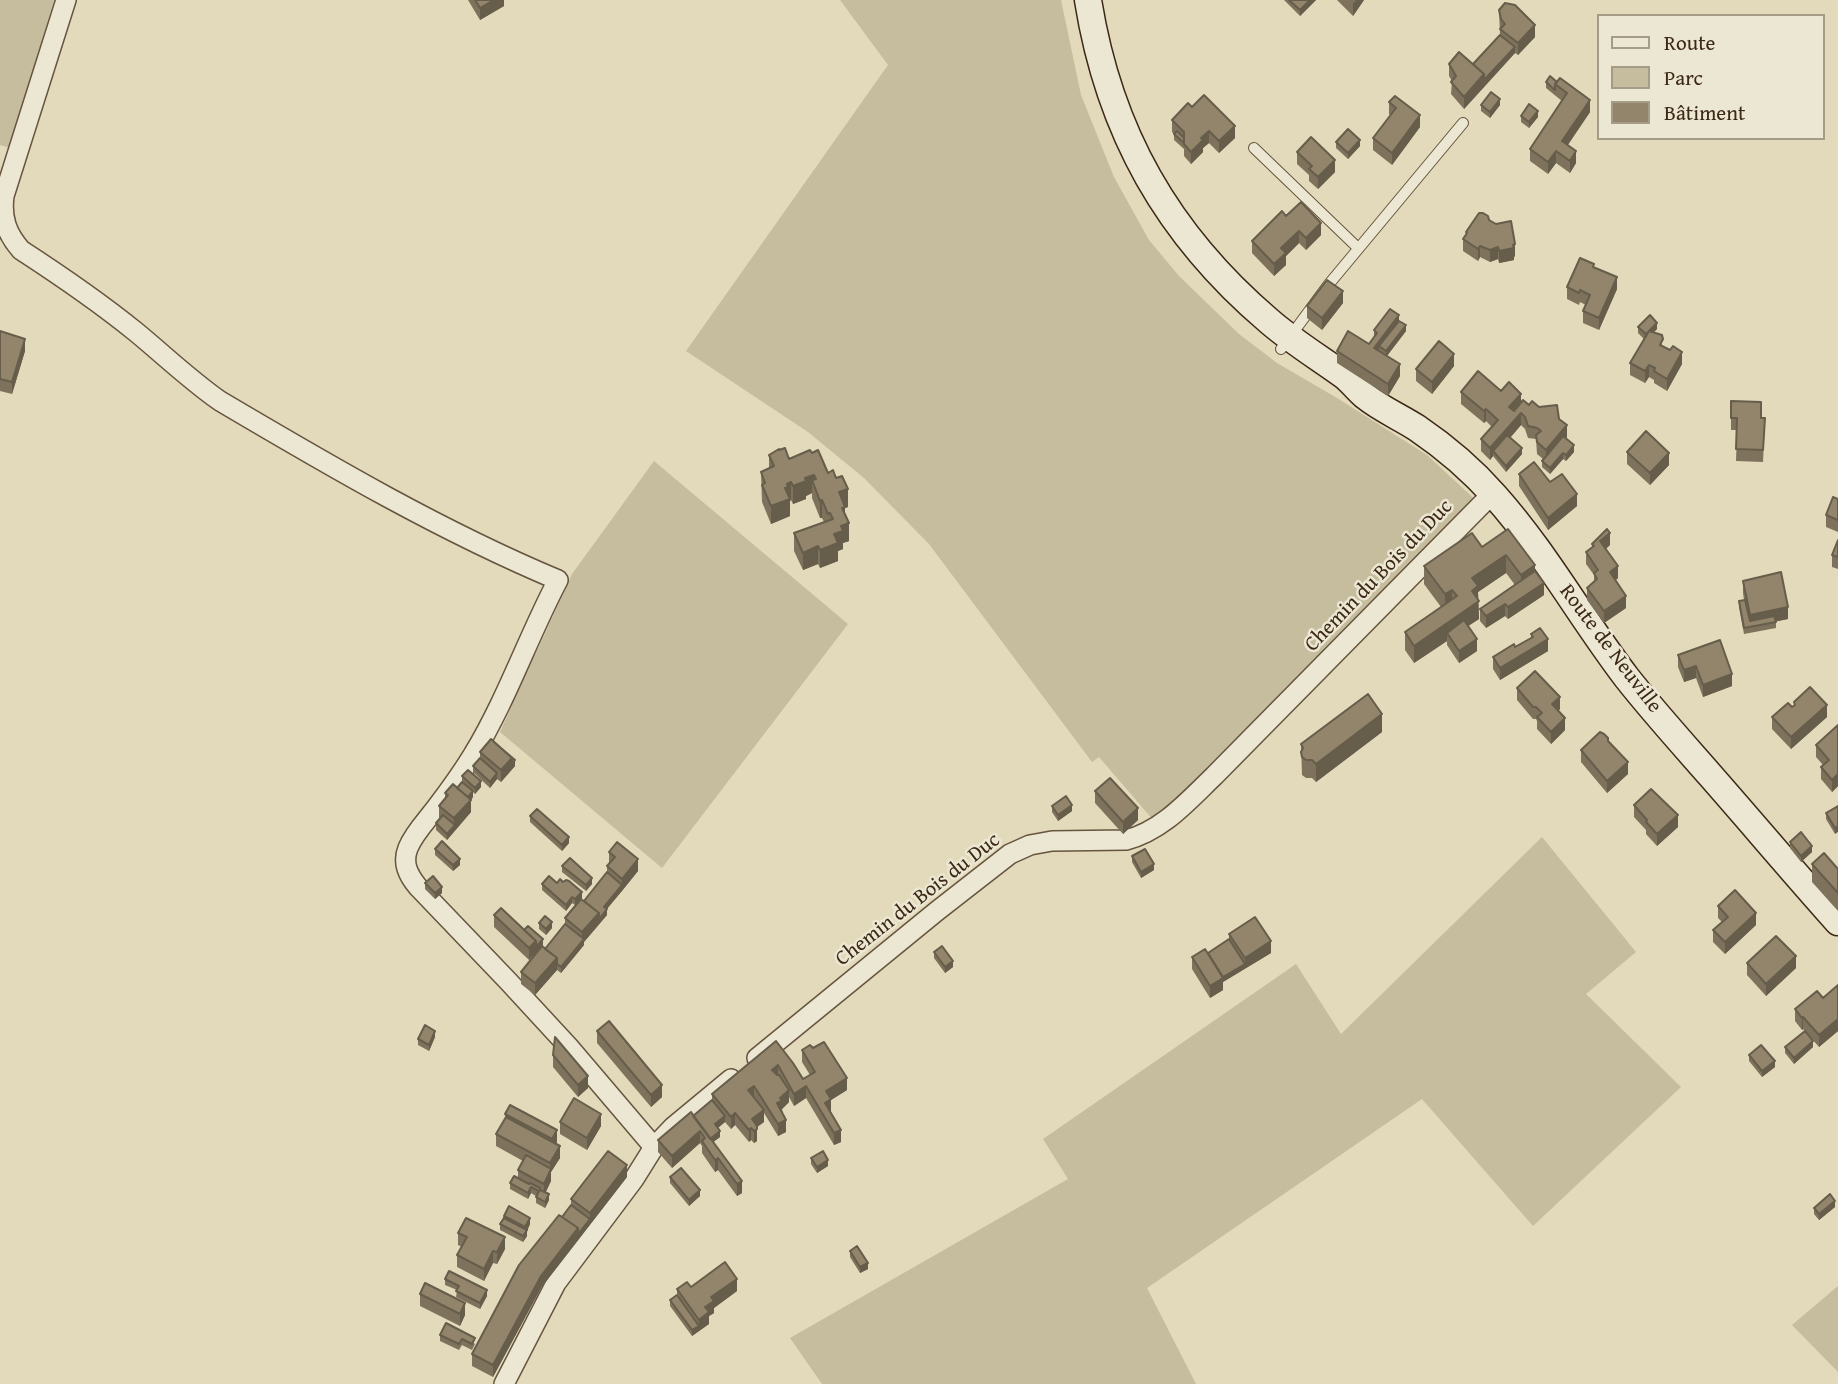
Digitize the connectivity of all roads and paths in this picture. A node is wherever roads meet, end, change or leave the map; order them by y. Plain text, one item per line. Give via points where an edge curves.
1 (66, 0) edge
2 (1073, 0) edge
3 (1088, 0) edge
4 (1462, 123) dead end
5 (1254, 148) dead end
6 (1358, 248) junction
7 (1285, 343) junction
8 (1493, 494) junction
9 (1838, 922) edge
10 (654, 1147) junction
11 (504, 1384) edge

1 - 10 street via 4,196 4,218 14,242 106,308 220,401 425,517 558,580 485,735 413,838 406,867 418,887 568,1046
2 - 7 main road, Route de Neuville via 1096,100 1112,142 1150,212 1189,263 1233,309
3 - 7 main road, Route de Neuville via 1111,95 1155,191 1202,256
4 - 6 lane
5 - 6 lane
6 - 7 lane
7 - 8 main road, Route de Neuville via 1346,377 1366,396 1436,442
8 - 9 main road, Route de Neuville via 1627,677
8 - 10 street, Chemin du Bois du Duc via 1214,776 1157,827 1126,840 1052,841 1010,854
10 - 11 street, Chemin du Bois du Duc via 556,1283

